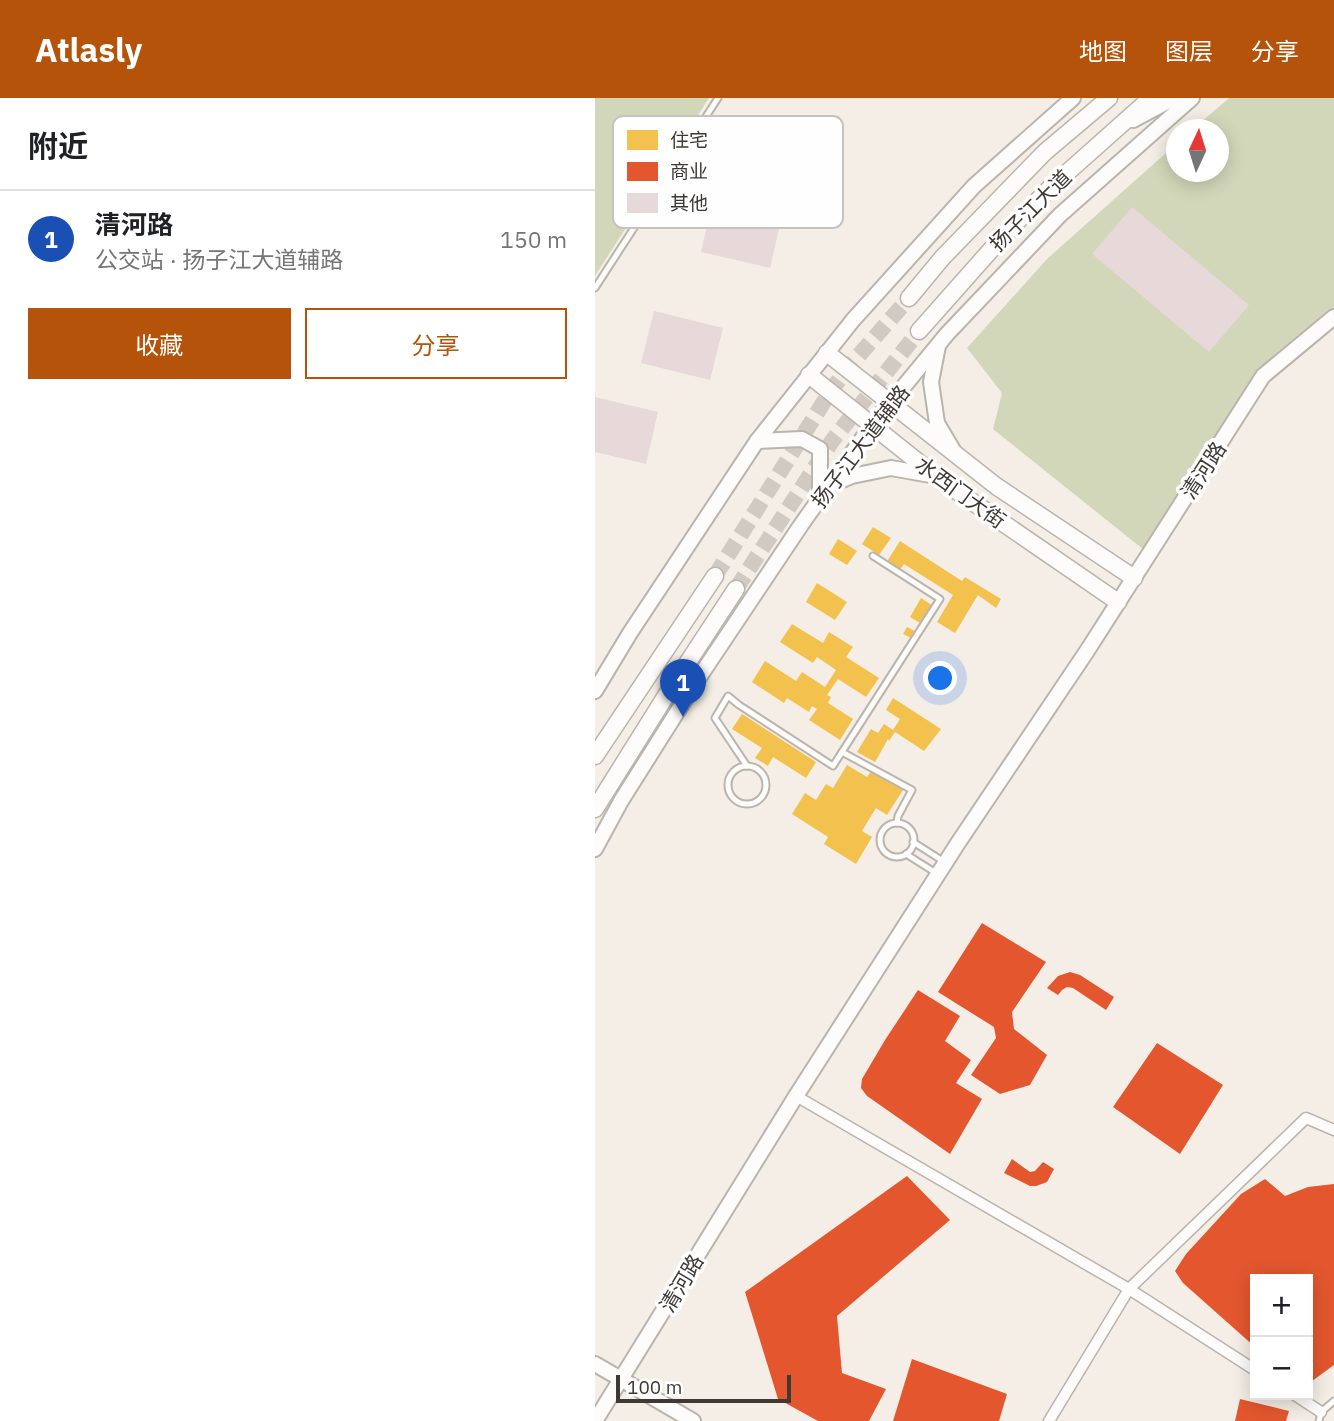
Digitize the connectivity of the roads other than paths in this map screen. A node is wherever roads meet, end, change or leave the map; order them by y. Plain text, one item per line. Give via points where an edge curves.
1 (717, 98) edge
2 (1073, 98) edge
3 (1102, 98) edge
4 (1109, 98) edge
5 (1151, 98) edge
6 (1174, 98) edge
7 (1192, 98) edge
8 (1090, 114) junction
9 (705, 116) edge
10 (1113, 131) junction
11 (634, 228) edge
12 (595, 288) edge
13 (909, 298) tunnel mouth
14 (1334, 317) edge
15 (919, 331) tunnel mouth
16 (939, 344) junction
17 (827, 353) junction
18 (809, 375) junction
19 (890, 403) junction
20 (872, 425) junction
21 (757, 441) junction
22 (956, 454) junction
23 (937, 477) junction
24 (829, 486) junction
25 (820, 499) junction
26 (873, 556) dead end
27 (715, 576) tunnel mouth
28 (1134, 578) junction
29 (736, 589) tunnel mouth
30 (1118, 602) junction
31 (595, 691) edge
32 (842, 752) junction
33 (595, 757) edge
34 (747, 766) junction
35 (595, 809) edge
36 (897, 822) junction
37 (913, 842) junction
38 (595, 849) edge
39 (906, 854) junction
40 (942, 869) junction
41 (796, 1096) junction
42 (1334, 1130) edge
43 (1129, 1289) junction
44 (595, 1364) edge
45 (1250, 1367) edge
46 (622, 1379) junction
47 (1300, 1400) edge
48 (1334, 1401) edge
49 (1320, 1416) edge
50 (595, 1421) edge
51 (693, 1421) edge
52 (1049, 1421) edge

1 - 9 lane
2 - 17 main road via 974,186
3 - 8 main road
4 - 8 main road, 扬子江大道
5 - 10 main road, 扬子江大道
6 - 10 main road
7 - 16 main road, 扬子江大道辅路 via 1060,215
8 - 13 main road, 扬子江大道 via 1045,152
10 - 15 main road, 扬子江大道 via 1005,234
11 - 12 lane
14 - 28 main road, 清河路 via 1263,376
16 - 19 main road, 扬子江大道辅路
16 - 22 main road via 932,382 937,423
17 - 18 main road
17 - 19 main road, 水西门大街
18 - 20 main road, 水西门大街
18 - 21 main road
19 - 20 main road, 扬子江大道辅路
19 - 22 main road, 水西门大街
20 - 23 main road, 水西门大街
20 - 24 main road, 扬子江大道辅路
21 - 25 main road via 802,439 820,449
21 - 31 main road
22 - 28 main road, 水西门大街
23 - 24 main road via 891,468
23 - 30 main road, 水西门大街
24 - 25 main road, 扬子江大道辅路
25 - 38 main road, 扬子江大道辅路 via 696,682
26 - 32 lane via 940,599
27 - 33 main road
28 - 30 main road, 清河路
29 - 35 main road
30 - 40 main road, 清河路
32 - 34 lane via 833,766 728,696 715,718
32 - 36 lane via 912,790
34 - 34 lane via 731,775 728,786 732,797 749,804 764,794 766,781 759,770
36 - 37 lane via 911,831
36 - 39 lane via 882,830 880,841 889,855
37 - 39 lane
37 - 40 lane
39 - 40 lane
40 - 41 main road, 清河路
41 - 43 street
41 - 46 main road, 清河路
42 - 43 street via 1306,1118
43 - 45 street
43 - 52 street
44 - 46 main road
46 - 50 main road, 清河路
46 - 51 main road
47 - 49 street
48 - 49 lane

